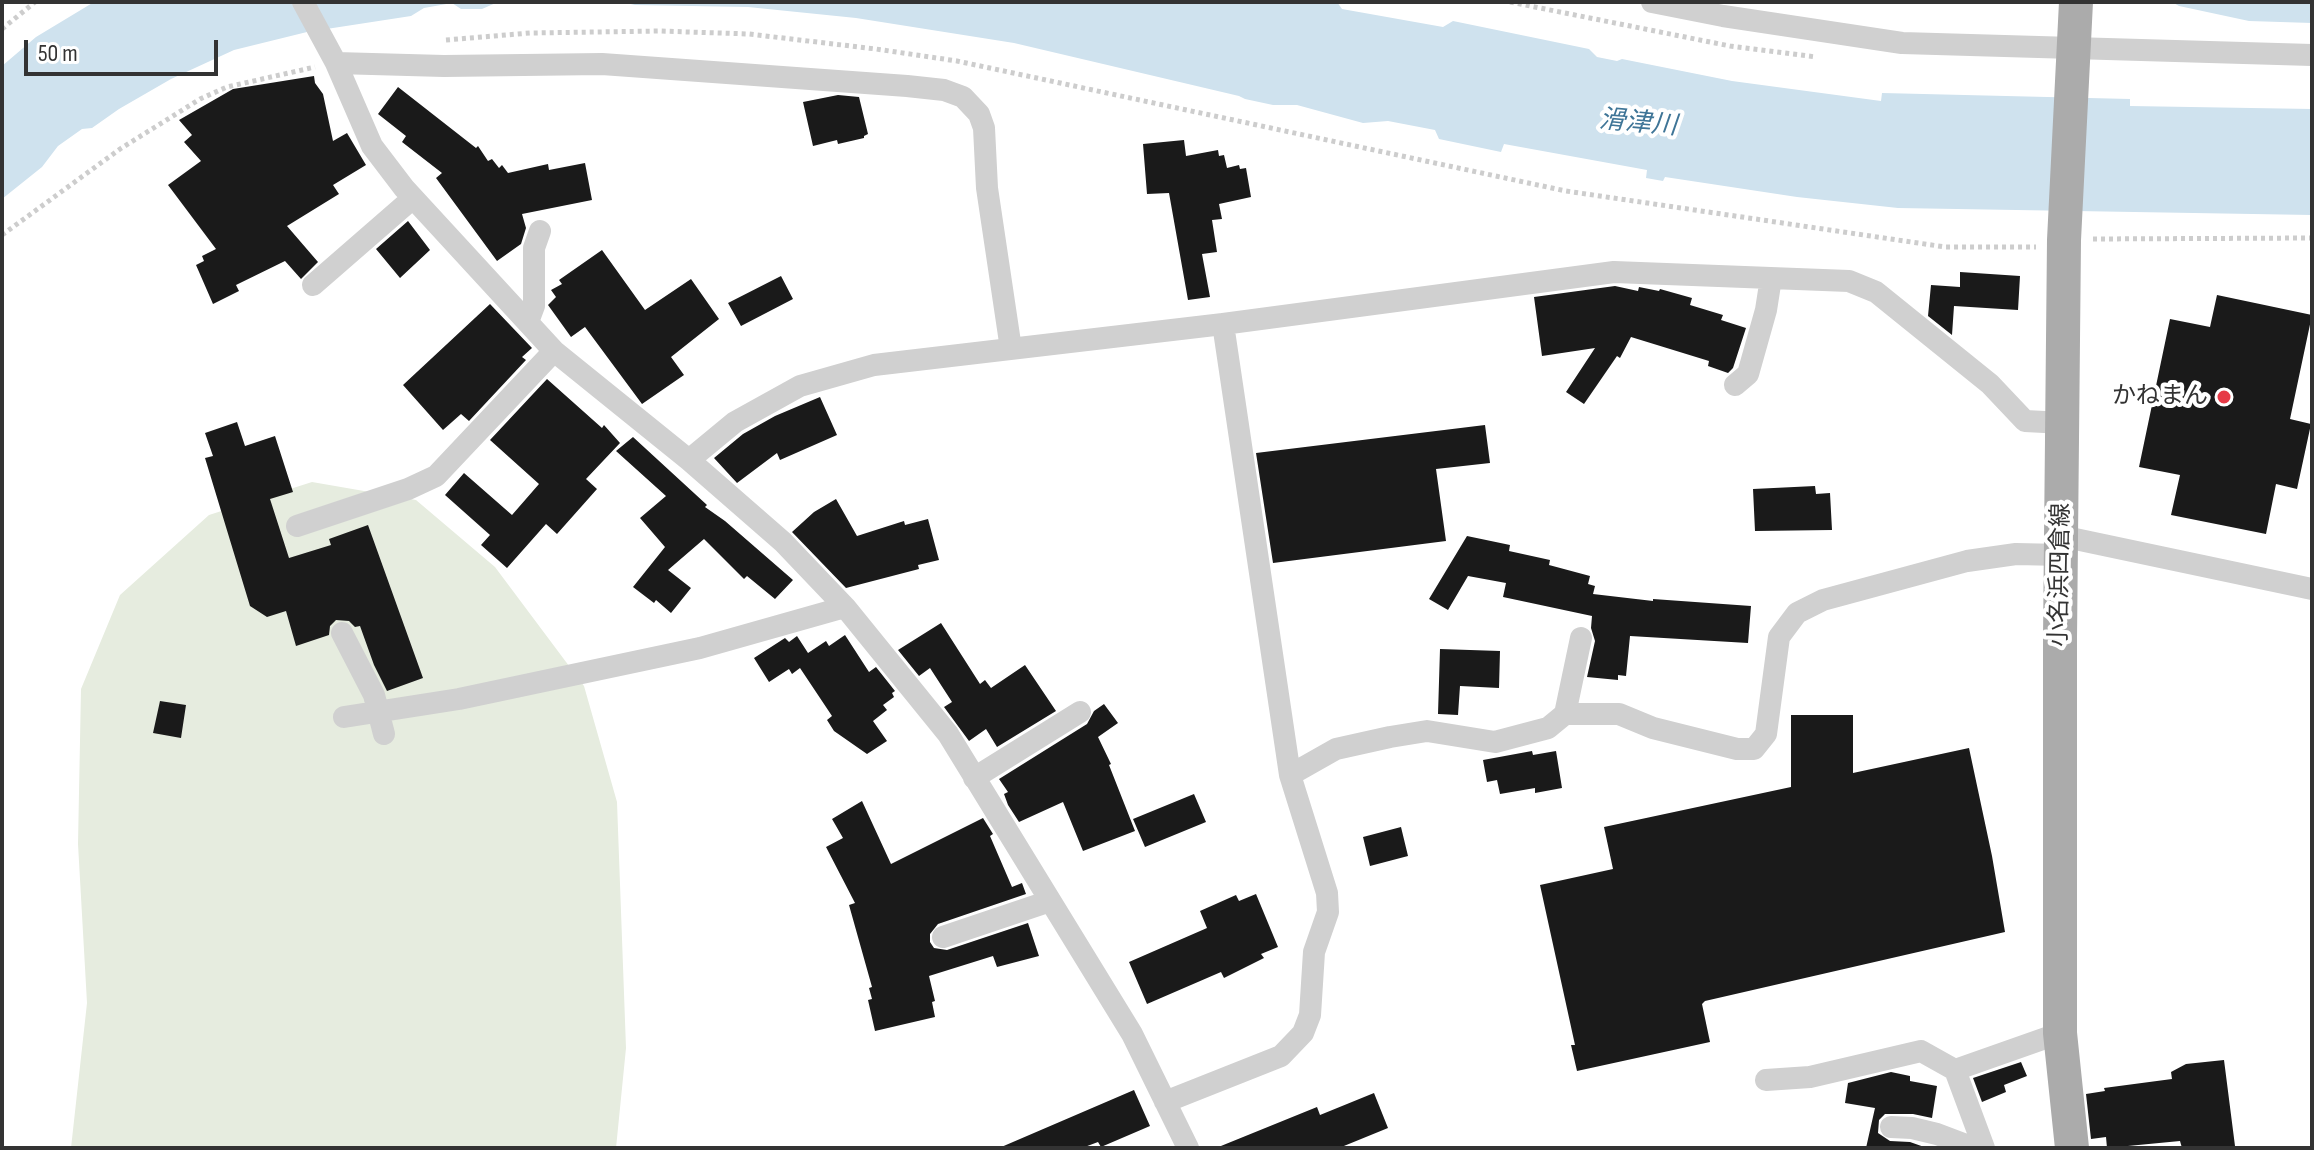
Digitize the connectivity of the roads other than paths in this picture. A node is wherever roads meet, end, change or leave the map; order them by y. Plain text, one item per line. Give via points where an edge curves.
1 (303, 2) edge
2 (1652, 2) edge
3 (2076, 2) edge
4 (2312, 55) edge
5 (333, 58) junction
6 (2073, 62) junction
7 (413, 198) junction
8 (540, 231) dead end
9 (1771, 278) junction
10 (313, 285) dead end
11 (528, 322) junction
12 (1223, 324) junction
13 (1011, 349) junction
14 (554, 351) junction
15 (1735, 385) dead end
16 (2064, 423) junction
17 (689, 460) junction
18 (297, 526) dead end
19 (2061, 545) junction
20 (2312, 589) edge
21 (845, 607) junction
22 (342, 633) dead end
23 (1581, 638) dead end
24 (380, 711) junction
25 (1080, 712) dead end
26 (1565, 714) junction
27 (344, 717) dead end
28 (384, 734) dead end
29 (1290, 775) junction
30 (974, 778) junction
31 (1050, 901) junction
32 (943, 937) dead end
33 (2060, 1033) junction
34 (1955, 1070) junction
35 (1766, 1080) dead end
36 (1165, 1102) junction
37 (1891, 1127) dead end
38 (1188, 1148) edge
39 (1974, 1148) edge
40 (1984, 1148) edge
41 (2072, 1148) edge

1 - 5 street
2 - 6 street via 1902,43
3 - 6 main road, 小名浜四倉線
4 - 6 street
5 - 7 street via 372,146
5 - 13 street via 444,66 602,64 907,86 963,97 984,128 987,188
6 - 16 main road, 小名浜四倉線
7 - 10 street
7 - 11 street
8 - 11 street
9 - 12 street via 1614,272
9 - 15 street via 1748,374
9 - 16 street via 1849,281 1876,292 1990,384 2025,421
11 - 14 street
12 - 13 street
12 - 29 street
13 - 17 street via 874,365 800,386 735,422
14 - 17 street
14 - 18 street via 436,476
16 - 19 main road, 小名浜四倉線
17 - 21 street via 783,542
19 - 20 street
19 - 26 street via 1967,561 1823,600 1797,613 1779,637 1766,734 1754,749 1653,728 1619,714
19 - 33 main road, 小名浜四倉線
21 - 24 street via 700,648
21 - 30 street via 948,734
22 - 24 street
23 - 26 street
24 - 27 street
24 - 28 street
25 - 30 street
26 - 29 street via 1548,728 1495,742 1427,731 1390,737 1336,749
29 - 36 street via 1327,893 1307,1024 1281,1056
30 - 31 street
31 - 32 street
31 - 36 street via 1132,1034
33 - 34 street
33 - 41 main road, 小名浜四倉線
34 - 35 street via 1921,1051 1810,1077
34 - 40 street
36 - 38 street
37 - 39 street via 1937,1134

